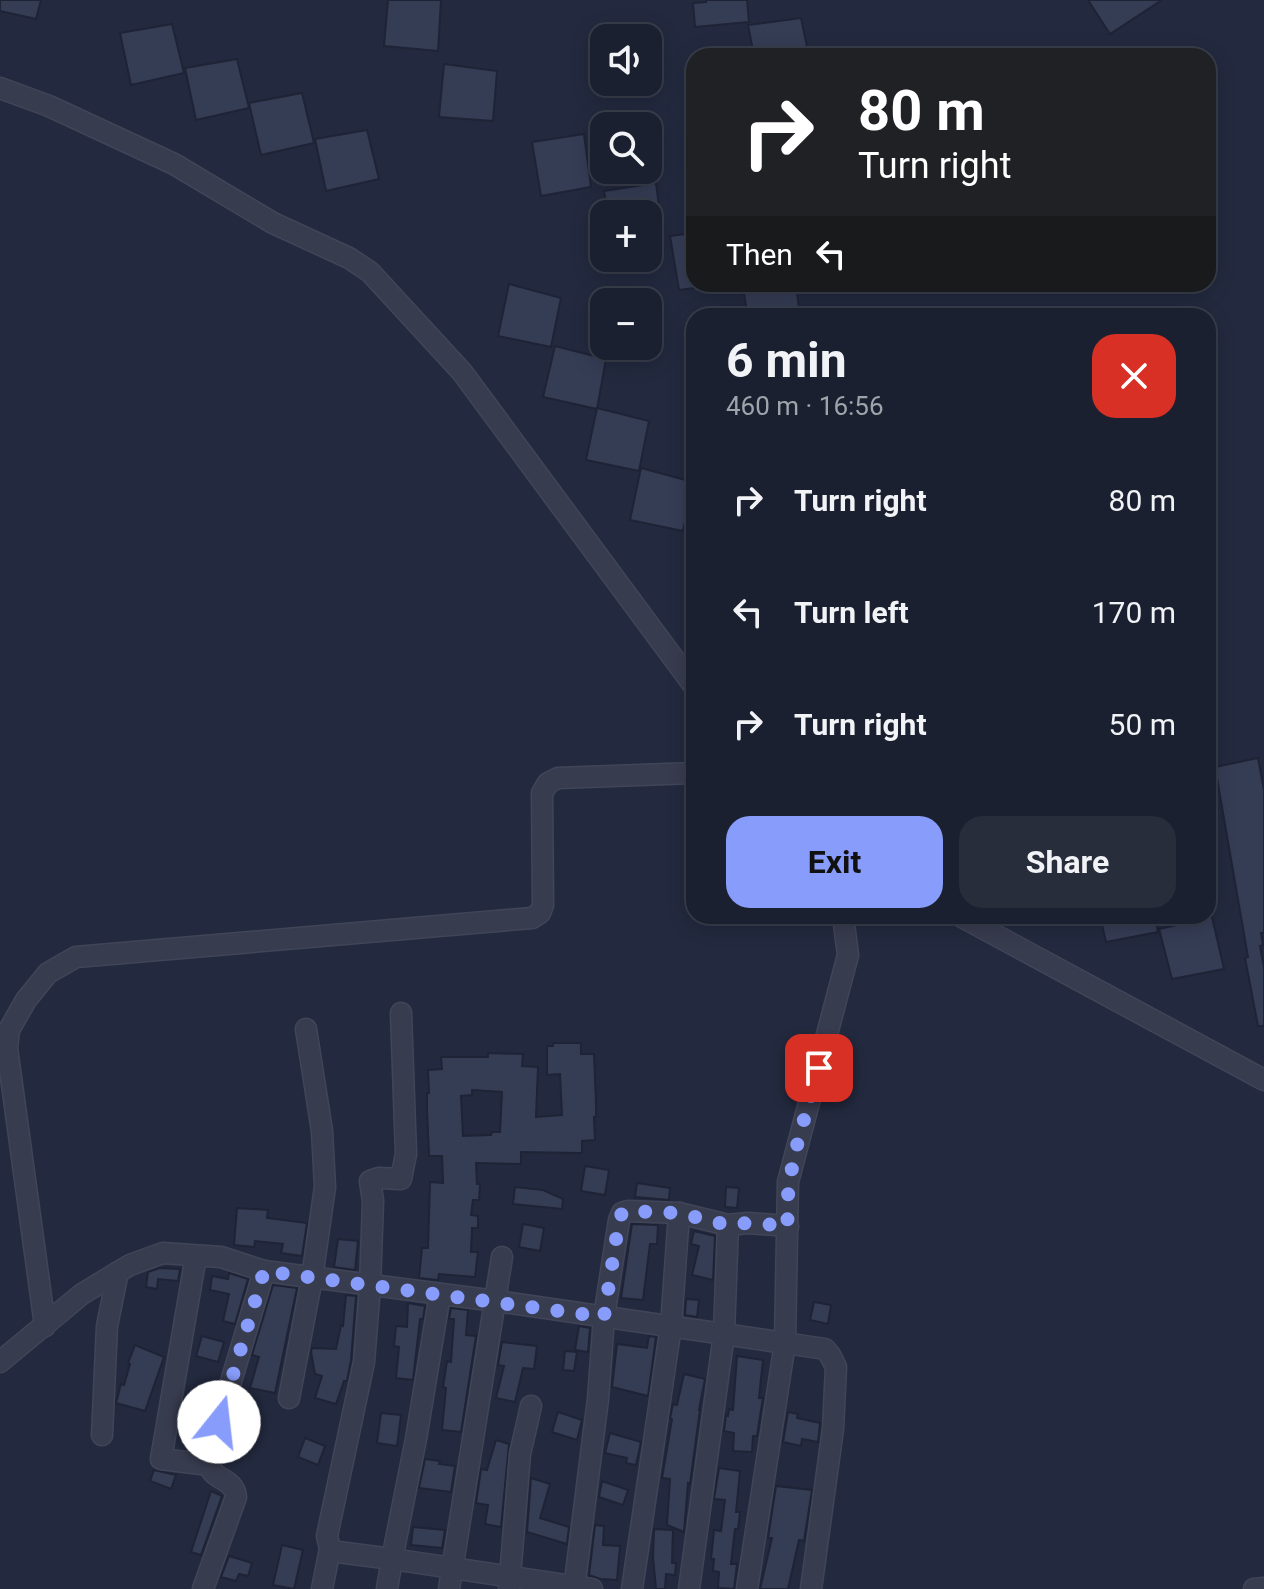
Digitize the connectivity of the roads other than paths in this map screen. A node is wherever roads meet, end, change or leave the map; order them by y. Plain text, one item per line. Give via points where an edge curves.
1 (0, 88) edge
2 (686, 675) edge
3 (686, 773) edge
4 (844, 924) edge
5 (975, 924) edge
6 (401, 1013) dead end
7 (306, 1029) dead end
8 (1264, 1080) edge
9 (679, 1213) junction
10 (728, 1225) junction
11 (788, 1226) junction
12 (196, 1256) junction
13 (502, 1257) dead end
14 (264, 1271) junction
15 (118, 1272) junction
16 (312, 1278) junction
17 (370, 1286) junction
18 (440, 1294) junction
19 (496, 1301) junction
20 (604, 1317) junction
21 (45, 1326) junction
22 (671, 1326) junction
23 (724, 1334) junction
24 (785, 1343) junction
25 (0, 1362) edge
26 (289, 1398) dead end
27 (531, 1406) dead end
28 (102, 1435) dead end
29 (209, 1465) junction
30 (330, 1549) junction
31 (392, 1559) junction
32 (451, 1579) edge
33 (510, 1583) edge
34 (580, 1588) edge
35 (1264, 1588) edge
36 (203, 1589) edge
37 (322, 1589) edge
38 (387, 1589) edge
39 (632, 1589) edge
40 (689, 1589) edge
41 (747, 1589) edge
42 (811, 1589) edge
43 (1254, 1589) edge

1 - 2 street via 174,164 370,272 462,372
3 - 21 street via 558,778 548,783 542,793 543,905 532,918 76,957 48,973 9,1030 7,1048
4 - 11 street via 848,955 788,1182
5 - 8 street
6 - 17 street via 406,1154 401,1179 370,1181
7 - 16 street via 325,1187
9 - 10 street
9 - 20 street via 622,1213
9 - 22 street
10 - 11 street
10 - 23 street
11 - 24 street
12 - 14 street via 221,1257
12 - 15 street via 163,1253
12 - 29 street via 161,1459
13 - 19 street
14 - 16 street
14 - 29 street
15 - 21 street
15 - 28 street via 107,1326
16 - 17 street
16 - 26 street
17 - 18 street
17 - 30 street via 364,1362 327,1536
18 - 19 street
18 - 31 street
19 - 20 street
19 - 32 street
20 - 22 street
20 - 34 street
21 - 25 street
22 - 23 street
22 - 39 street
23 - 24 street
23 - 40 street
24 - 41 street
24 - 42 street via 825,1349 836,1367
27 - 33 street via 520,1454
29 - 36 street via 235,1489 236,1497
30 - 31 street
30 - 37 street
31 - 32 street
31 - 38 street
32 - 33 street
33 - 34 street
35 - 43 street

